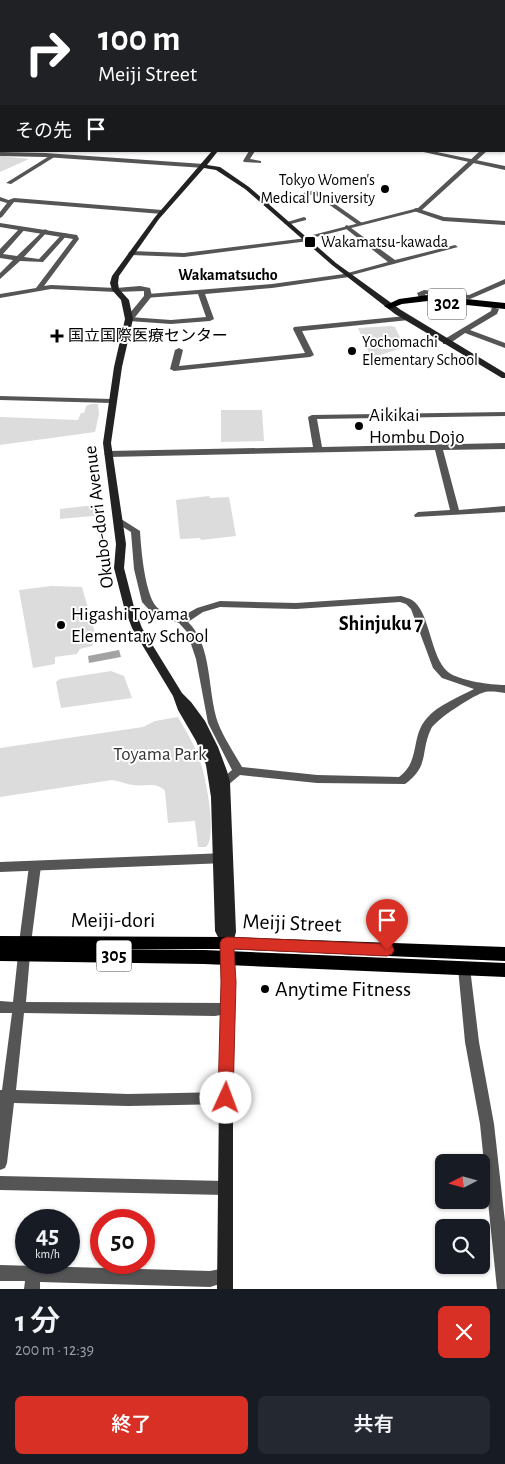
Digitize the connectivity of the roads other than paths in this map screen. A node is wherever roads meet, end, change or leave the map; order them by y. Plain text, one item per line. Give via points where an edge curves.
1 (214, 152) edge
2 (251, 152) edge
3 (427, 152) edge
4 (483, 152) edge
5 (42, 153) edge
6 (0, 154) edge
7 (53, 156) junction
8 (258, 162) dead end
9 (473, 162) junction
10 (204, 166) junction
11 (505, 168) edge
12 (9, 184) dead end
13 (0, 199) edge
14 (9, 201) junction
15 (266, 204) junction
16 (416, 210) junction
17 (162, 212) junction
18 (0, 216) edge
19 (304, 219) dead end
20 (504, 222) edge
21 (287, 223) junction
22 (360, 224) junction
23 (1, 226) edge
24 (347, 227) junction
25 (23, 228) junction
26 (44, 231) junction
27 (65, 234) junction
28 (305, 239) junction
29 (455, 247) dead end
30 (130, 253) junction
31 (0, 255) edge
32 (19, 258) junction
33 (392, 262) junction
34 (348, 275) junction
35 (0, 278) edge
36 (505, 281) edge
37 (39, 288) junction
38 (116, 290) junction
39 (201, 292) junction
40 (0, 296) edge
41 (148, 296) junction
42 (423, 298) junction
43 (388, 306) junction
44 (505, 306) edge
45 (495, 309) junction
46 (505, 310) edge
47 (406, 318) junction
48 (129, 319) junction
49 (464, 330) junction
50 (446, 342) junction
51 (505, 346) edge
52 (178, 350) dead end
53 (503, 373) edge
54 (0, 398) edge
55 (112, 401) junction
56 (505, 414) edge
57 (505, 446) edge
58 (438, 447) junction
59 (318, 450) junction
60 (108, 454) junction
61 (505, 509) edge
62 (455, 513) junction
63 (418, 515) dead end
64 (118, 520) junction
65 (182, 620) junction
66 (483, 688) junction
67 (505, 689) edge
68 (178, 696) junction
69 (238, 771) junction
70 (224, 782) junction
71 (223, 859) junction
72 (36, 866) junction
73 (0, 867) edge
74 (0, 942) edge
75 (24, 949) junction
76 (227, 951) junction
77 (0, 954) edge
78 (505, 954) edge
79 (464, 968) junction
80 (505, 970) edge
81 (0, 1007) edge
82 (19, 1008) junction
83 (228, 1009) junction
84 (4, 1096) edge
85 (226, 1098) junction
86 (0, 1163) edge
87 (0, 1183) edge
88 (226, 1188) junction
89 (0, 1273) edge
90 (15, 1273) edge
91 (34, 1274) edge
92 (63, 1274) edge
93 (225, 1283) edge
94 (32, 1289) edge
95 (504, 1289) edge

1 - 10 main road
2 - 8 street via 246,161
3 - 9 street
4 - 9 street
5 - 6 street
5 - 7 street
7 - 10 street
7 - 12 street
9 - 11 street
9 - 16 street via 423,208
10 - 15 main road via 218,168
10 - 17 main road
13 - 14 street
14 - 17 street
14 - 18 street
15 - 21 main road
15 - 22 street via 315,192
16 - 20 street via 443,218
16 - 22 street
17 - 30 main road
19 - 21 street
21 - 28 main road
22 - 24 street
23 - 25 street
24 - 28 street
24 - 33 street
25 - 26 street
25 - 31 street
26 - 27 street
26 - 32 street
27 - 32 street via 41,261
27 - 37 street via 76,239
28 - 30 street via 184,254
28 - 34 main road
29 - 33 street
30 - 38 main road via 116,276
31 - 32 street
32 - 35 street
33 - 34 street
34 - 39 street
34 - 43 main road
36 - 42 street via 470,297 426,292 421,293
37 - 38 street
37 - 40 street
38 - 41 street via 144,289 148,290
38 - 48 main road via 125,300
39 - 41 street
39 - 48 street via 210,319 171,322
41 - 48 street
42 - 43 main road, 302 via 400,300
42 - 44 main road, 302
43 - 45 main road, 302 via 424,302
43 - 47 main road
45 - 46 main road, 302
45 - 49 street
47 - 50 main road
47 - 52 street via 298,329 310,355 174,369
48 - 55 main road, Okubo-dori Avenue
49 - 50 street
49 - 51 street
50 - 53 main road
54 - 55 street
55 - 60 main road, Okubo-dori Avenue
56 - 59 street via 312,417
57 - 58 street
58 - 59 street
58 - 62 street
59 - 60 street
60 - 64 main road, Okubo-dori Avenue
61 - 62 street
62 - 63 street
64 - 65 street via 134,531 147,602 155,611
64 - 68 main road, Okubo-dori Avenue via 119,568 129,607 137,628
65 - 66 street via 220,604 296,606 401,599 415,608 441,671 457,681
65 - 69 street via 198,644 213,723
66 - 67 street
66 - 69 street via 431,720 424,732 417,766 401,781 317,779
68 - 70 main road, Okubo-dori Avenue via 188,704 208,736
68 - 71 main road, Okubo-dori Avenue via 182,710 201,740 215,780
69 - 70 street
70 - 71 main road, Okubo-dori Avenue
71 - 72 street
71 - 76 main road, Okubo-dori Avenue via 221,931
72 - 73 street
72 - 75 street
74 - 75 main road, Meiji-dori / 305
75 - 76 main road, Meiji-dori / 305
75 - 77 main road, Meiji-dori / 305
75 - 82 street
76 - 78 main road, Meiji Street / 305
76 - 79 main road, Meiji Street / 305
76 - 83 main road, Okubo-dori Avenue
79 - 80 main road, Meiji Street / 305
79 - 95 street via 472,1042 487,1124
81 - 82 street
82 - 83 street
82 - 84 street
83 - 85 main road, Okubo-dori Avenue
84 - 85 street via 128,1100
84 - 86 street
85 - 88 main road, Okubo-dori Avenue
87 - 88 street
88 - 93 main road, Okubo-dori Avenue
89 - 90 street
91 - 94 street
92 - 93 street via 210,1279

